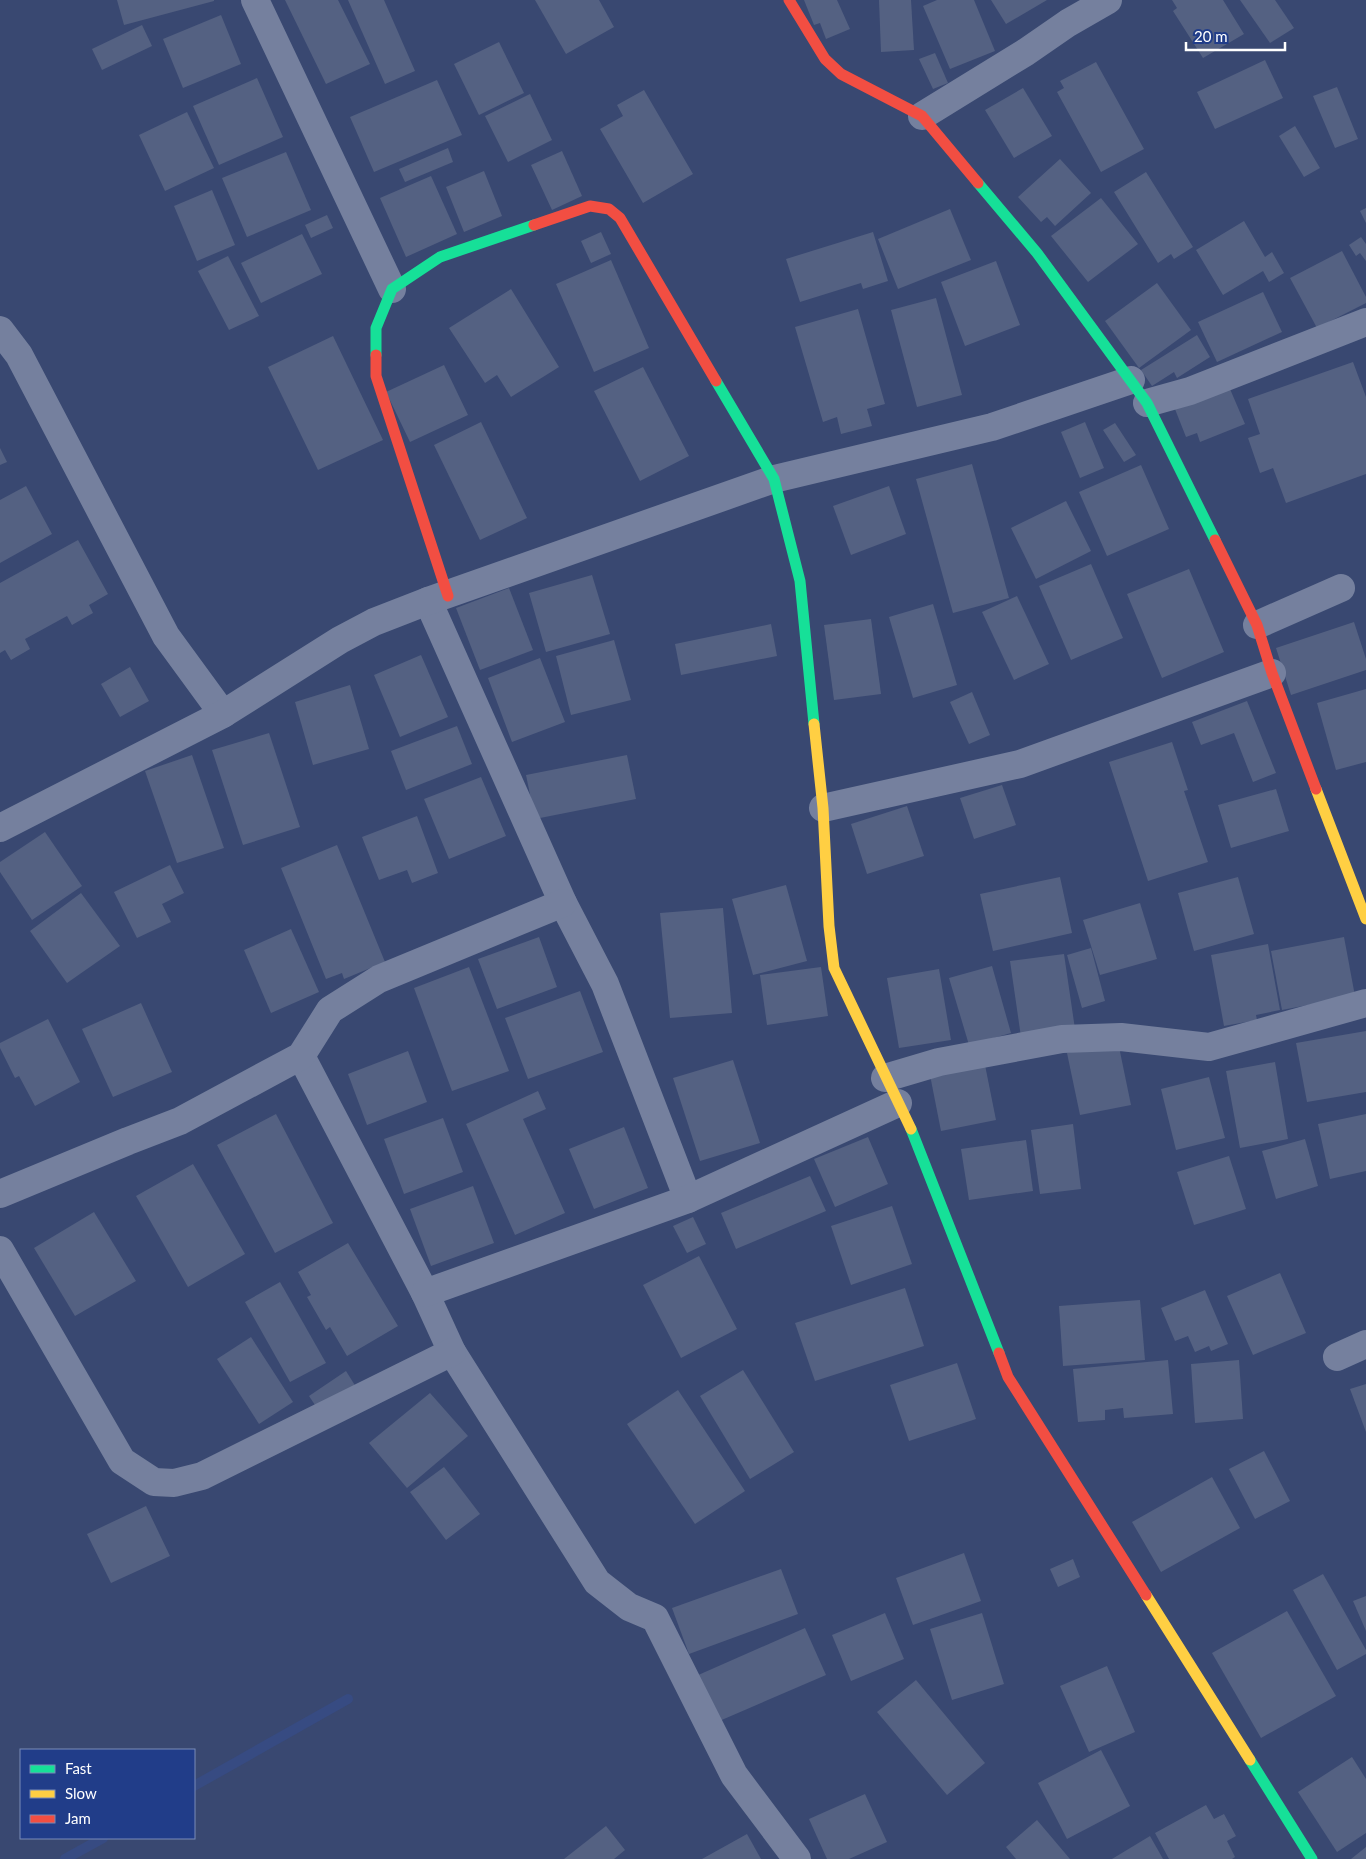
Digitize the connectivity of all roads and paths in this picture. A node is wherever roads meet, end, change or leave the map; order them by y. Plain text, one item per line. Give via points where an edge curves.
1 (255, 0) edge
2 (789, 0) edge
3 (1108, 0) edge
4 (922, 116) junction
5 (392, 290) junction
6 (1366, 322) edge
7 (0, 330) edge
8 (1131, 380) junction
9 (1148, 403) junction
10 (774, 479) junction
11 (1341, 588) dead end
12 (438, 598) junction
13 (1257, 624) junction
14 (1272, 673) junction
15 (223, 714) junction
16 (824, 808) junction
17 (0, 828) edge
18 (563, 903) junction
19 (1366, 918) edge
20 (1366, 1003) edge
21 (301, 1056) junction
22 (885, 1078) junction
23 (898, 1103) junction
24 (0, 1194) edge
25 (688, 1199) junction
26 (0, 1250) edge
27 (425, 1292) junction
28 (1366, 1344) edge
29 (452, 1352) junction
30 (1337, 1357) dead end
31 (797, 1859) edge
32 (1312, 1859) edge

1 - 5 street
2 - 4 street via 825,59 842,74
3 - 4 street
4 - 8 street via 1037,253
5 - 10 street via 440,257 590,206 609,209 620,218
5 - 12 street via 376,328 376,376
6 - 9 street via 1190,391
7 - 15 street via 19,354 166,636
8 - 9 street
8 - 10 street via 992,427
9 - 13 street
10 - 12 street
10 - 16 street via 800,581
11 - 13 street
12 - 15 street via 374,622 340,640
12 - 18 street
13 - 14 street
14 - 16 street via 1020,764
14 - 19 street
15 - 17 street
16 - 22 street via 834,968
18 - 21 street via 379,979 330,1010
18 - 25 street via 605,984
20 - 22 street via 1209,1046 1121,1037 1062,1039 938,1062
21 - 24 street via 180,1121
21 - 27 street
22 - 23 street
23 - 25 street
23 - 32 street via 918,1146 1008,1377
25 - 27 street
26 - 29 street via 122,1462 154,1482 174,1483 202,1476
27 - 29 street
28 - 30 street
29 - 31 street via 597,1582 629,1607 655,1618 734,1775

